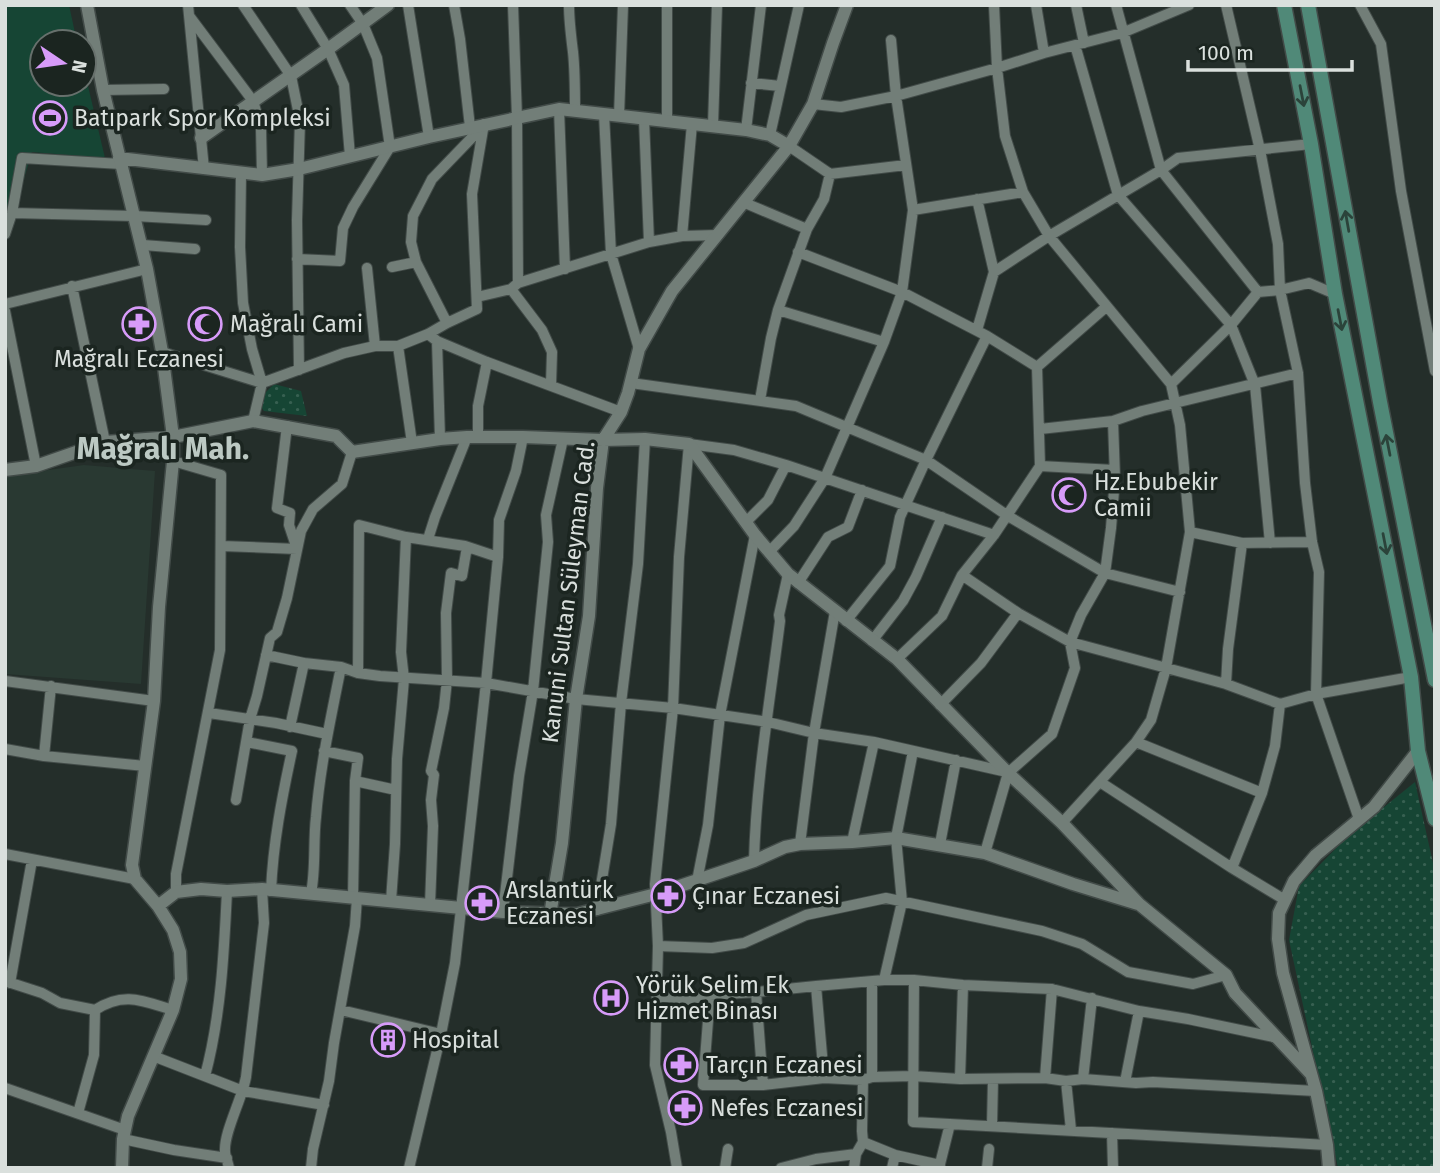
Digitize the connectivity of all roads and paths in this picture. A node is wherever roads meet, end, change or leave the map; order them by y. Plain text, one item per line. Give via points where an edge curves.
1 (87, 5) edge
2 (188, 5) edge
3 (243, 5) edge
4 (301, 5) edge
5 (350, 5) edge
6 (388, 5) edge
7 (408, 5) edge
8 (454, 5) edge
9 (513, 5) edge
10 (569, 5) edge
11 (623, 5) edge
12 (667, 5) edge
13 (717, 5) edge
14 (761, 5) edge
15 (799, 5) edge
16 (848, 5) edge
17 (994, 5) edge
18 (1036, 5) edge
19 (1076, 5) edge
20 (1116, 5) edge
21 (1189, 5) edge
22 (1226, 5) edge
23 (1284, 5) edge
24 (1308, 5) edge
25 (1360, 5) edge
26 (190, 17) junction
27 (363, 24) junction
28 (1122, 33) junction
29 (891, 40) dead end
30 (1079, 44) junction
31 (328, 49) junction
32 (1044, 53) junction
33 (997, 68) junction
34 (291, 76) junction
35 (751, 83) junction
36 (780, 86) junction
37 (164, 89) dead end
38 (103, 90) junction
39 (896, 96) junction
40 (253, 101) junction
41 (813, 104) junction
42 (559, 109) junction
43 (575, 110) junction
44 (604, 114) junction
45 (618, 116) junction
46 (517, 118) junction
47 (644, 119) junction
48 (667, 122) junction
49 (484, 124) junction
50 (692, 124) junction
51 (713, 125) junction
52 (470, 127) junction
53 (746, 130) junction
54 (770, 135) junction
55 (429, 137) junction
56 (201, 138) junction
57 (1311, 144) junction
58 (789, 146) junction
59 (390, 147) junction
60 (1260, 150) junction
61 (350, 156) junction
62 (120, 161) junction
63 (906, 165) junction
64 (204, 169) junction
65 (299, 169) junction
66 (1161, 170) junction
67 (241, 173) junction
68 (830, 174) junction
69 (262, 175) junction
70 (1023, 192) junction
71 (1118, 195) junction
72 (977, 199) junction
73 (745, 203) junction
74 (913, 210) junction
75 (12, 213) junction
76 (134, 216) junction
77 (206, 220) dead end
78 (807, 229) junction
79 (5, 233) edge
80 (718, 235) junction
81 (681, 236) junction
82 (1049, 236) junction
83 (649, 242) junction
84 (142, 244) junction
85 (195, 249) dead end
86 (797, 252) junction
87 (611, 254) junction
88 (297, 260) junction
89 (416, 262) junction
90 (392, 267) dead end
91 (367, 268) dead end
92 (148, 269) junction
93 (565, 269) junction
94 (994, 272) junction
95 (72, 286) junction
96 (514, 286) junction
97 (1280, 290) junction
98 (902, 292) junction
99 (1258, 292) junction
100 (1335, 295) junction
101 (477, 297) junction
102 (5, 304) edge
103 (1106, 307) junction
104 (778, 310) junction
105 (5, 311) edge
106 (447, 323) junction
107 (1231, 325) junction
108 (977, 330) junction
109 (428, 334) junction
110 (987, 336) junction
111 (437, 341) junction
112 (884, 342) junction
113 (375, 346) junction
114 (398, 346) junction
115 (639, 349) junction
116 (162, 352) junction
117 (487, 362) junction
118 (1037, 367) junction
119 (299, 370) junction
120 (1435, 371) edge
121 (1298, 373) junction
122 (262, 383) junction
123 (631, 383) junction
124 (1171, 384) junction
125 (551, 385) junction
126 (1255, 385) junction
127 (760, 400) junction
128 (1176, 404) junction
129 (621, 412) junction
130 (253, 421) junction
131 (1113, 421) junction
132 (287, 426) junction
133 (848, 428) junction
134 (1040, 429) junction
135 (173, 437) junction
136 (473, 437) junction
137 (523, 437) junction
138 (440, 439) junction
139 (563, 439) junction
140 (645, 439) junction
141 (603, 440) junction
142 (104, 442) junction
143 (412, 443) junction
144 (689, 444) junction
145 (352, 452) junction
146 (926, 460) junction
147 (173, 461) junction
148 (786, 465) junction
149 (36, 466) junction
150 (1040, 466) junction
151 (5, 470) edge
152 (1114, 470) junction
153 (825, 478) junction
154 (862, 490) junction
155 (905, 505) junction
156 (1008, 516) junction
157 (942, 517) junction
158 (746, 522) junction
159 (1190, 532) junction
160 (755, 535) junction
161 (994, 535) junction
162 (406, 537) junction
163 (428, 539) junction
164 (1270, 542) junction
165 (1312, 542) junction
166 (1242, 543) junction
167 (222, 545) junction
168 (467, 547) junction
169 (297, 549) junction
170 (769, 552) junction
171 (498, 557) junction
172 (1105, 573) junction
173 (962, 575) junction
174 (793, 579) junction
175 (1180, 592) junction
176 (835, 611) junction
177 (1018, 612) junction
178 (846, 621) junction
179 (872, 641) junction
180 (1070, 642) junction
181 (266, 655) junction
182 (897, 659) junction
183 (304, 663) junction
184 (341, 667) junction
185 (1166, 668) junction
186 (358, 673) junction
187 (1411, 677) junction
188 (404, 679) junction
189 (447, 680) junction
190 (1435, 680) edge
191 (5, 681) edge
192 (486, 683) junction
193 (1226, 684) junction
194 (51, 686) junction
195 (533, 691) junction
196 (1316, 694) junction
197 (576, 699) junction
198 (154, 701) junction
199 (621, 703) junction
200 (1280, 704) junction
201 (940, 705) junction
202 (673, 708) junction
203 (209, 713) junction
204 (720, 715) junction
205 (250, 719) junction
206 (768, 722) junction
207 (290, 727) junction
208 (814, 733) junction
209 (327, 734) junction
210 (247, 742) junction
211 (874, 742) junction
212 (1136, 742) junction
213 (5, 749) edge
214 (324, 751) junction
215 (913, 751) junction
216 (1418, 751) junction
217 (44, 756) junction
218 (956, 760) junction
219 (145, 766) junction
220 (1008, 772) junction
221 (355, 781) junction
222 (1100, 782) junction
223 (396, 790) junction
224 (1262, 793) junction
225 (236, 800) dead end
226 (1435, 818) edge
227 (1359, 819) junction
228 (1062, 823) junction
229 (895, 838) junction
230 (852, 842) junction
231 (800, 844) junction
232 (940, 845) junction
233 (985, 853) junction
234 (5, 854) edge
235 (32, 860) junction
236 (754, 861) junction
237 (1232, 868) junction
238 (135, 879) junction
239 (697, 881) junction
240 (267, 890) junction
241 (227, 891) junction
242 (176, 892) junction
243 (311, 893) junction
244 (656, 894) junction
245 (355, 898) junction
246 (1285, 900) junction
247 (391, 901) junction
248 (902, 902) junction
249 (1139, 904) junction
250 (430, 905) junction
251 (158, 906) junction
252 (462, 907) junction
253 (597, 909) junction
254 (503, 912) junction
255 (550, 915) junction
256 (658, 946) junction
257 (1226, 975) junction
258 (884, 980) junction
259 (914, 980) junction
260 (8, 982) edge
261 (872, 982) junction
262 (963, 985) junction
263 (816, 986) junction
264 (1052, 989) junction
265 (756, 992) junction
266 (710, 995) junction
267 (657, 996) junction
268 (1092, 998) junction
269 (95, 1010) junction
270 (173, 1010) junction
271 (341, 1010) junction
272 (1139, 1011) junction
273 (441, 1034) junction
274 (1278, 1038) junction
275 (153, 1056) junction
276 (1310, 1073) junction
277 (205, 1076) junction
278 (913, 1076) junction
279 (824, 1077) junction
280 (868, 1078) junction
281 (1045, 1078) junction
282 (960, 1079) junction
283 (1083, 1079) junction
284 (993, 1080) junction
285 (1066, 1081) junction
286 (1125, 1082) junction
287 (764, 1085) junction
288 (5, 1088) edge
289 (243, 1091) junction
290 (1316, 1091) junction
291 (324, 1105) junction
292 (78, 1113) junction
293 (950, 1124) junction
294 (992, 1126) junction
295 (1070, 1130) junction
296 (1112, 1133) junction
297 (124, 1135) junction
298 (863, 1142) junction
299 (1326, 1145) junction
300 (728, 1149) dead end
301 (989, 1149) dead end
302 (856, 1154) junction
303 (895, 1155) junction
304 (228, 1163) edge
305 (815, 1163) edge
306 (939, 1166) edge
307 (122, 1168) edge
308 (311, 1168) edge
309 (408, 1168) edge
310 (677, 1168) edge
311 (725, 1168) edge
312 (781, 1168) edge
313 (855, 1168) edge
314 (892, 1168) edge
315 (987, 1168) edge
316 (1113, 1168) edge
317 (1329, 1168) edge

1 - 38 street
2 - 26 street
3 - 34 street
4 - 31 street
5 - 27 street
6 - 27 street
7 - 55 street
8 - 52 street
9 - 46 street
10 - 43 street
11 - 45 street
12 - 48 street
13 - 51 street
14 - 35 street
15 - 36 street
16 - 41 street, Kanuni Sultan Süleyman Cad.
17 - 33 street
18 - 32 street
19 - 30 street
20 - 28 street
21 - 28 street
22 - 60 street
23 -> 57 main road
190 -> 24 main road
25 - 120 street via 1381,44 1401,191
26 - 40 street
26 - 56 street
27 - 31 street
27 - 59 street via 377,58
28 - 30 street
28 - 66 street
29 - 39 street
30 - 32 street
30 - 71 street
31 - 34 street
31 - 61 street via 344,85
32 - 33 street
33 - 39 street
33 - 70 street via 1005,136
34 - 40 street
34 - 65 street via 300,120
35 - 36 street
35 - 53 street
36 - 54 street
37 - 38 street
38 - 62 street
39 - 41 street via 841,107
39 - 63 street
40 - 56 street
40 - 69 street via 261,128
41 - 58 street, Kanuni Sultan Süleyman Cad.
42 - 43 street
42 - 46 street
42 - 93 street
43 - 44 street
44 - 45 street
44 - 87 street
45 - 47 street
46 - 49 street
46 - 96 street
47 - 48 street
47 - 83 street
48 - 50 street
49 - 52 street
49 - 89 street via 432,179 413,216 411,242
49 - 101 street via 472,194
50 - 51 street
50 - 81 street
51 - 53 street
52 - 55 street
53 - 54 street
54 - 58 street
55 - 59 street
56 - 64 street
57 - 60 street
57 - 100 main road
58 - 68 street
58 - 73 street, Kanuni Sultan Süleyman Cad.
59 - 61 street
59 - 88 street via 343,228 340,261
60 - 66 street via 1178,158
60 - 97 street via 1278,244
61 - 65 street
62 - 64 street
62 - 75 street via 22,158
62 - 76 street
63 - 68 street
63 - 74 street
64 - 67 street
65 - 69 street
65 - 88 street
66 - 71 street
66 - 99 street
67 - 69 street
67 - 122 street via 243,303
68 - 78 street via 824,199
70 - 72 street
70 - 82 street
71 - 82 street
71 - 107 street
72 - 74 street
72 - 94 street
73 - 78 street
73 - 80 street, Kanuni Sultan Süleyman Cad.
74 - 98 street
75 - 76 street
75 - 79 street
76 - 77 street
76 - 84 street
78 - 86 street
80 - 81 street
80 - 115 street, Kanuni Sultan Süleyman Cad. via 672,291
81 - 83 street
82 - 94 street
82 - 103 street
83 - 87 street
84 - 85 street
84 - 92 street
86 - 98 street
86 - 104 street
87 - 93 street
87 - 115 street
88 - 119 street
89 - 90 street
89 - 106 street
91 - 113 street
92 - 95 street
92 - 116 street
93 - 96 street
94 - 108 street
95 - 102 street
95 - 142 street
96 - 101 street
96 - 125 street via 552,352
97 - 99 street
97 - 100 street via 1309,283
97 - 121 street
98 - 108 street
98 - 112 street
99 - 107 street
100 -> 187 main road
101 - 106 street via 477,309
103 - 118 street
103 - 124 street
104 - 112 street
104 - 127 street
105 - 149 street
106 - 109 street
107 - 124 street
107 - 126 street
108 - 110 street
109 - 111 street
109 - 114 street
110 - 118 street
110 - 146 street
111 - 117 street
111 - 138 street
112 - 133 street
113 - 114 street
113 - 119 street
114 - 143 street
115 - 123 street, Kanuni Sultan Süleyman Cad.
116 - 122 street
116 - 135 street
117 - 125 street
117 - 136 street
118 - 134 street
119 - 122 street
121 - 126 street
121 - 165 street
122 - 130 street
123 - 127 street
123 - 129 street, Kanuni Sultan Süleyman Cad.
124 - 128 street
125 - 129 street
126 - 128 street
126 - 164 street
127 - 133 street via 796,406
128 - 131 street
128 - 159 street
129 - 141 street, Kanuni Sultan Süleyman Cad.
130 - 132 street
130 - 135 street
131 - 134 street
131 - 152 street
132 - 145 street via 336,436
132 - 169 street via 277,508 290,513
133 - 146 street
133 - 153 street
134 - 150 street
135 - 142 street
135 - 147 street
136 - 137 street
136 - 138 street
136 - 163 street
137 - 139 street
137 - 171 street via 499,520
138 - 143 street
139 - 141 street
139 - 195 street via 546,515 548,541
140 - 141 street
140 - 144 street
140 - 199 street via 638,564
141 - 197 street, Kanuni Sultan Süleyman Cad. via 589,616
142 - 149 street
143 - 145 street
144 - 148 street via 734,450
144 - 158 street
144 - 202 street
145 - 169 street via 342,484 313,509
146 - 155 street
146 - 156 street
147 - 167 street via 221,475
147 - 198 street
148 - 153 street
148 - 158 street via 768,500
149 - 151 street
150 - 152 street
150 - 156 street
152 - 172 street
153 - 154 street
153 - 170 street via 794,526
154 - 155 street
154 - 174 street via 848,527 828,537
155 - 157 street
155 - 178 street via 890,566
156 - 161 street
156 - 172 street
157 - 161 street
157 - 179 street via 904,601
158 - 160 street
159 - 166 street
159 - 175 street
160 - 170 street
160 - 204 street
161 - 173 street
162 - 163 street
162 - 186 street via 359,525
162 - 188 street
163 - 168 street
164 - 165 street
164 - 166 street
165 - 196 street via 1319,572
166 - 193 street
167 - 169 street
167 - 203 street via 220,650
168 - 171 street
168 - 189 street via 463,576 451,573
169 - 181 street via 287,598
170 - 174 street
171 - 192 street
172 - 175 street
172 - 180 street
173 - 177 street
173 - 182 street via 942,615
174 - 176 street
174 - 206 street via 779,615
175 - 185 street
176 - 178 street
176 - 208 street
177 - 180 street
177 - 201 street via 981,663
178 - 179 street
179 - 182 street
180 - 185 street
180 - 220 street via 1075,668 1052,734
181 - 183 street
181 - 205 street
182 - 201 street
183 - 184 street
183 - 207 street
184 - 186 street
184 - 209 street
185 - 193 street
185 - 212 street via 1152,720
186 - 188 street
187 - 196 street
187 - 216 main road
188 - 189 street
188 - 223 street
189 - 192 street
189 - 250 street via 431,771
191 - 194 street
192 - 195 street
192 - 252 street
193 - 200 street
194 - 198 street
194 - 217 street
195 - 197 street
195 - 254 street
196 - 200 street
196 - 227 street
197 - 199 street
197 - 255 street, Kanuni Sultan Süleyman Cad.
198 - 219 street
199 - 202 street
199 - 253 street via 611,824
200 - 224 street via 1275,747
201 - 220 street
202 - 204 street
202 - 244 street
203 - 205 street
203 - 242 street
204 - 206 street
204 - 239 street
205 - 207 street
205 - 210 street
206 - 208 street
206 - 236 street
207 - 209 street
208 - 211 street
208 - 231 street
209 - 214 street
210 - 225 street
210 - 240 street via 292,751
211 - 215 street
211 - 230 street
212 - 222 street
212 - 224 street
213 - 217 street
214 - 221 street via 358,758
214 - 243 street
215 - 218 street
215 - 229 street
216 - 226 main road
216 - 227 street
217 - 219 street
218 - 220 street
218 - 232 street
219 - 238 street via 132,865
220 - 228 street
220 - 233 street
221 - 223 street
221 - 245 street
222 - 228 street
222 - 237 street
223 - 247 street
224 - 237 street
227 - 246 street via 1316,855
228 - 249 street
229 - 230 street
229 - 232 street
229 - 248 street
230 - 231 street
231 - 236 street
232 - 233 street
233 - 249 street
234 - 235 street
235 - 238 street
235 - 260 street
236 - 239 street
237 - 246 street
238 - 251 street
239 - 244 street
240 - 241 street
240 - 243 street
240 - 289 street
241 - 242 street
241 - 277 street via 218,1007
242 - 251 street
243 - 245 street
244 - 253 street
244 - 256 street
245 - 247 street
245 - 271 street
246 - 276 street via 1279,913 1281,961
247 - 250 street
248 - 256 street via 886,898 806,915 744,943 712,948
248 - 257 street via 1042,930 1082,944 1128,972 1193,984
248 - 258 street
249 - 257 street
250 - 252 street
251 - 270 street via 180,952 181,979
252 - 254 street
252 - 273 street
253 - 255 street
254 - 255 street
256 - 267 street
257 - 274 street via 1235,993
258 - 259 street
258 - 261 street
259 - 262 street
259 - 278 street
260 - 269 street via 60,1003
261 - 263 street
261 - 280 street
262 - 264 street
262 - 282 street
263 - 265 street
263 - 279 street
264 - 268 street
264 - 281 street
265 - 266 street
265 - 287 street
266 - 267 street via 687,1000
266 - 287 street via 703,1085
267 - 310 street via 655,1065
268 - 272 street
268 - 283 street
269 - 270 street via 105,1003 133,998
269 - 292 street via 94,1055
270 - 275 street
271 - 273 street
271 - 291 street
272 - 274 street
272 - 286 street
273 - 309 street
274 - 276 street
275 - 277 street
275 - 297 street
276 - 290 street
277 - 289 street
278 - 280 street
278 - 282 street
278 - 293 street via 914,1122
279 - 280 street
279 - 287 street
280 - 298 street
281 - 284 street
281 - 285 street
282 - 284 street
283 - 285 street
283 - 286 street
284 - 294 street
285 - 295 street
286 - 290 street
288 - 292 street
289 - 291 street
289 - 304 street via 225,1151
290 - 299 street
291 - 308 street
292 - 297 street
293 - 294 street
293 - 306 street
294 - 295 street
295 - 296 street
296 - 299 street
296 - 316 street
297 - 304 street
297 - 307 street
298 - 302 street
298 - 303 street
299 - 317 street
300 - 311 street
301 - 315 street
302 - 305 street
302 - 313 street
303 - 306 street
303 - 314 street
305 - 312 street

